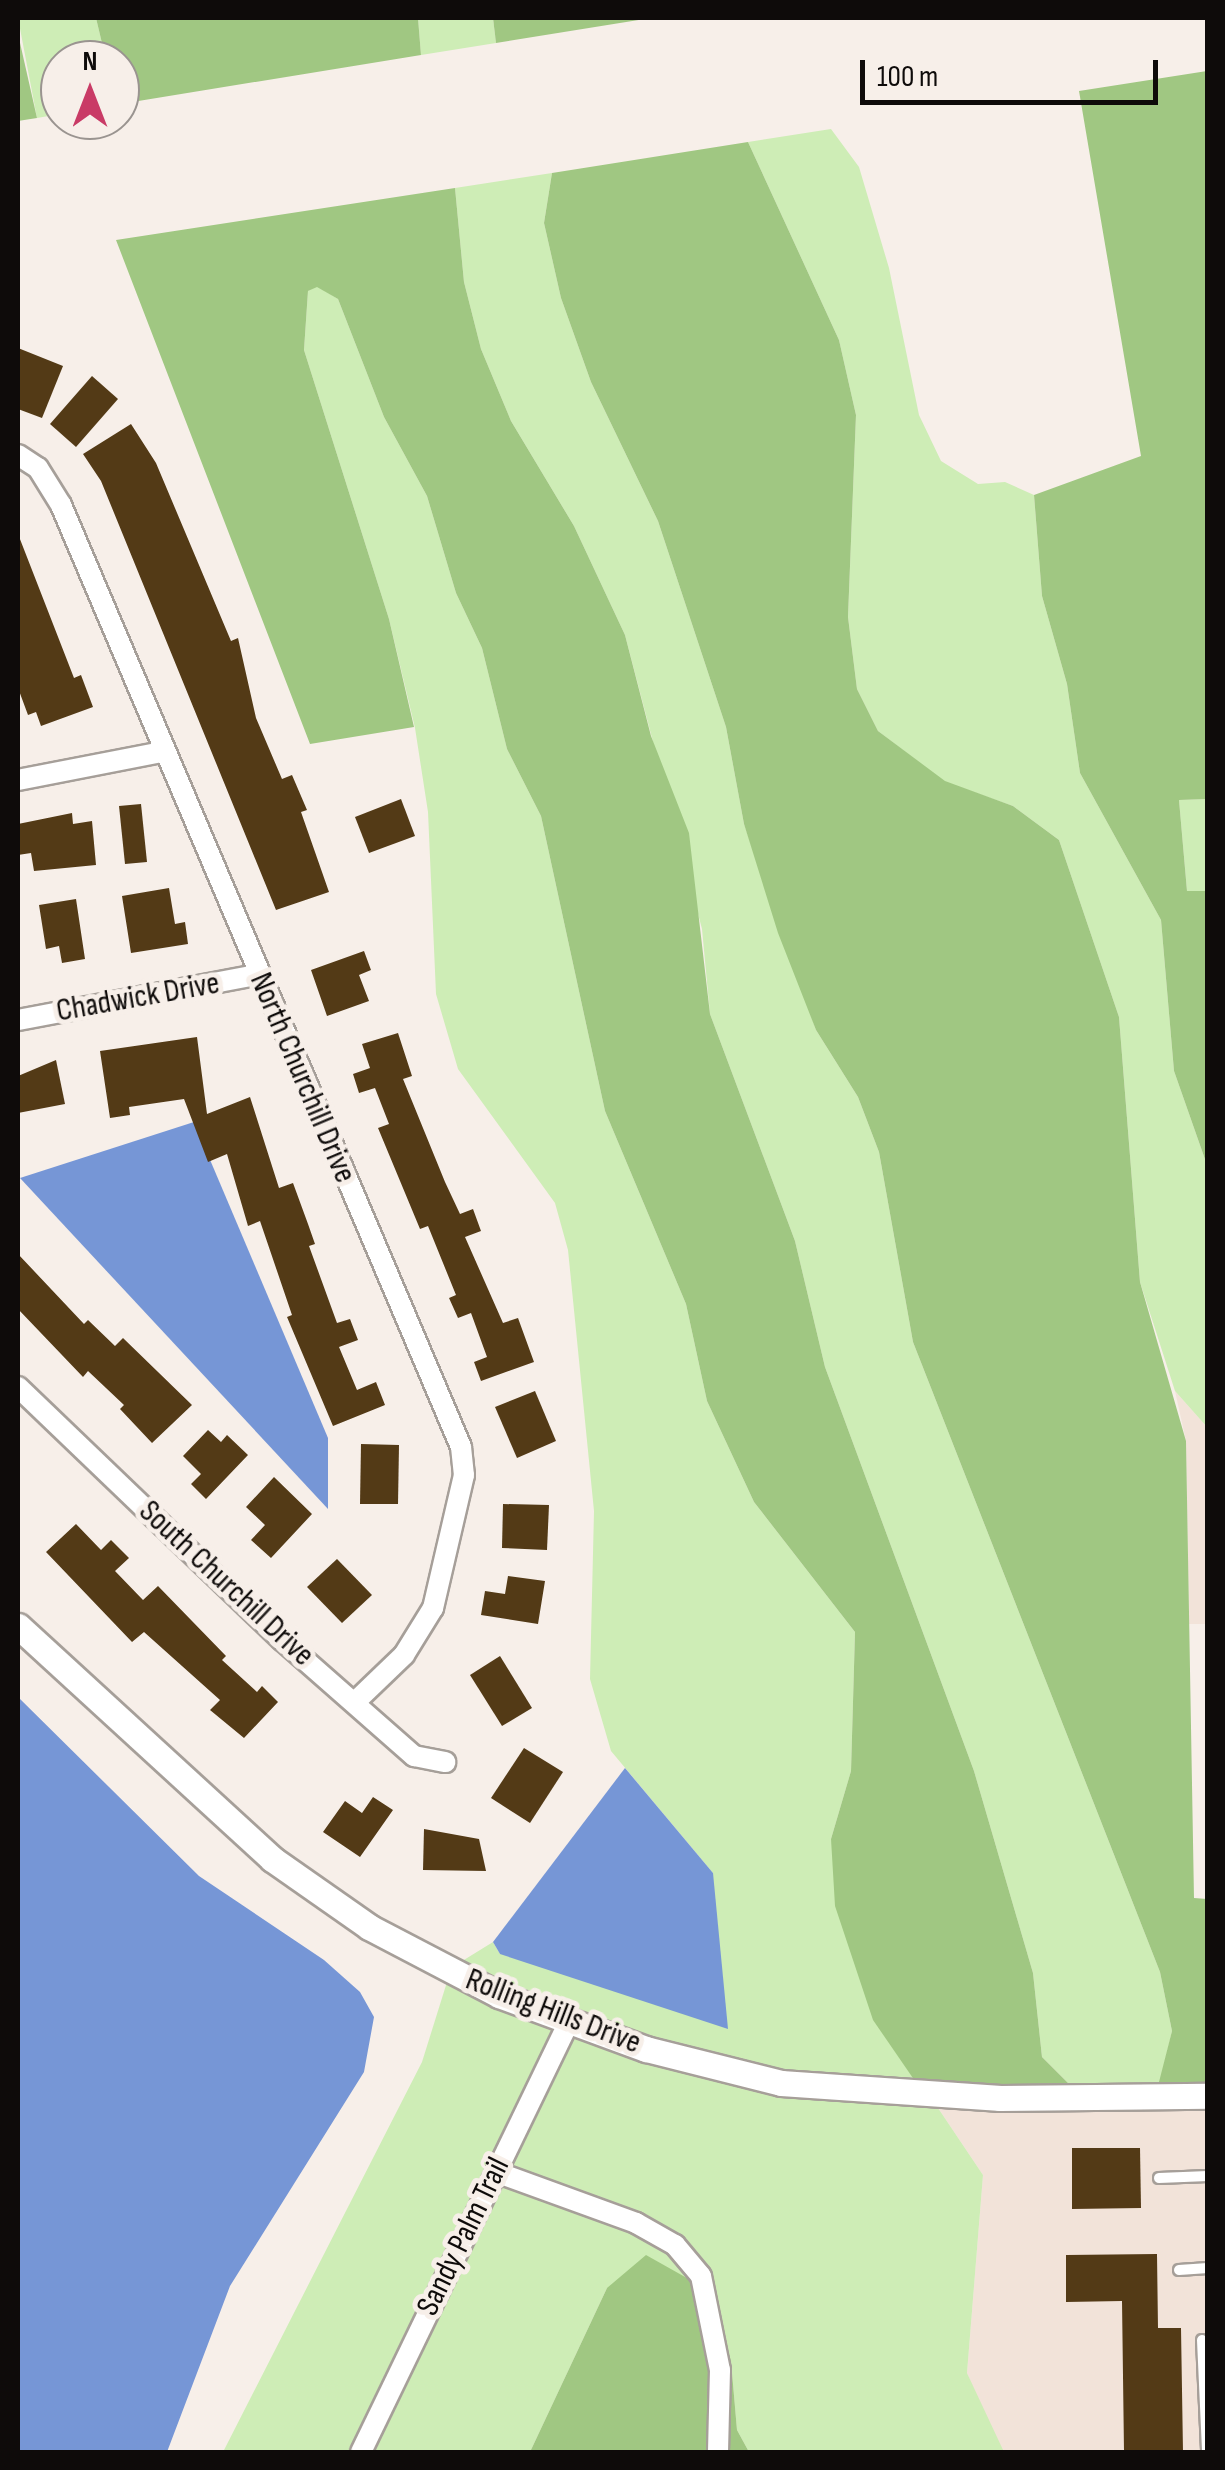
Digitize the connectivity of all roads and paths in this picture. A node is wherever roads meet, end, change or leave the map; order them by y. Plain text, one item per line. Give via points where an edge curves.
1 (18, 455) edge
2 (162, 752) junction
3 (18, 780) edge
4 (258, 975) junction
5 (18, 1020) edge
6 (18, 1387) edge
7 (18, 1626) edge
8 (355, 1702) junction
9 (446, 1762) dead end
10 (569, 2022) junction
11 (1208, 2096) edge
12 (496, 2172) junction
13 (1208, 2176) edge
14 (1159, 2178) dead end
15 (1208, 2268) edge
16 (1179, 2270) dead end
17 (1202, 2340) dead end
18 (1206, 2380) edge
19 (361, 2452) edge
20 (718, 2452) edge
21 (1207, 2452) edge

1 - 2 street, North Churchill Drive via 38,468 61,505
2 - 3 street
2 - 4 street, North Churchill Drive
4 - 5 street, Chadwick Drive
4 - 8 street, North Churchill Drive via 461,1447 464,1476 433,1608 404,1655
6 - 8 street, South Churchill Drive
7 - 10 street, Rolling Hills Drive via 272,1859 430,1961
8 - 9 street, South Churchill Drive via 414,1756
10 - 11 street, Rolling Hills Drive via 781,2083 981,2098
10 - 12 street, Sandy Palm Trail
12 - 19 street, Sandy Palm Trail
12 - 20 street via 636,2222 675,2246 700,2276 720,2370
13 - 14 lane
15 - 16 lane
17 - 18 lane
18 - 21 lane

